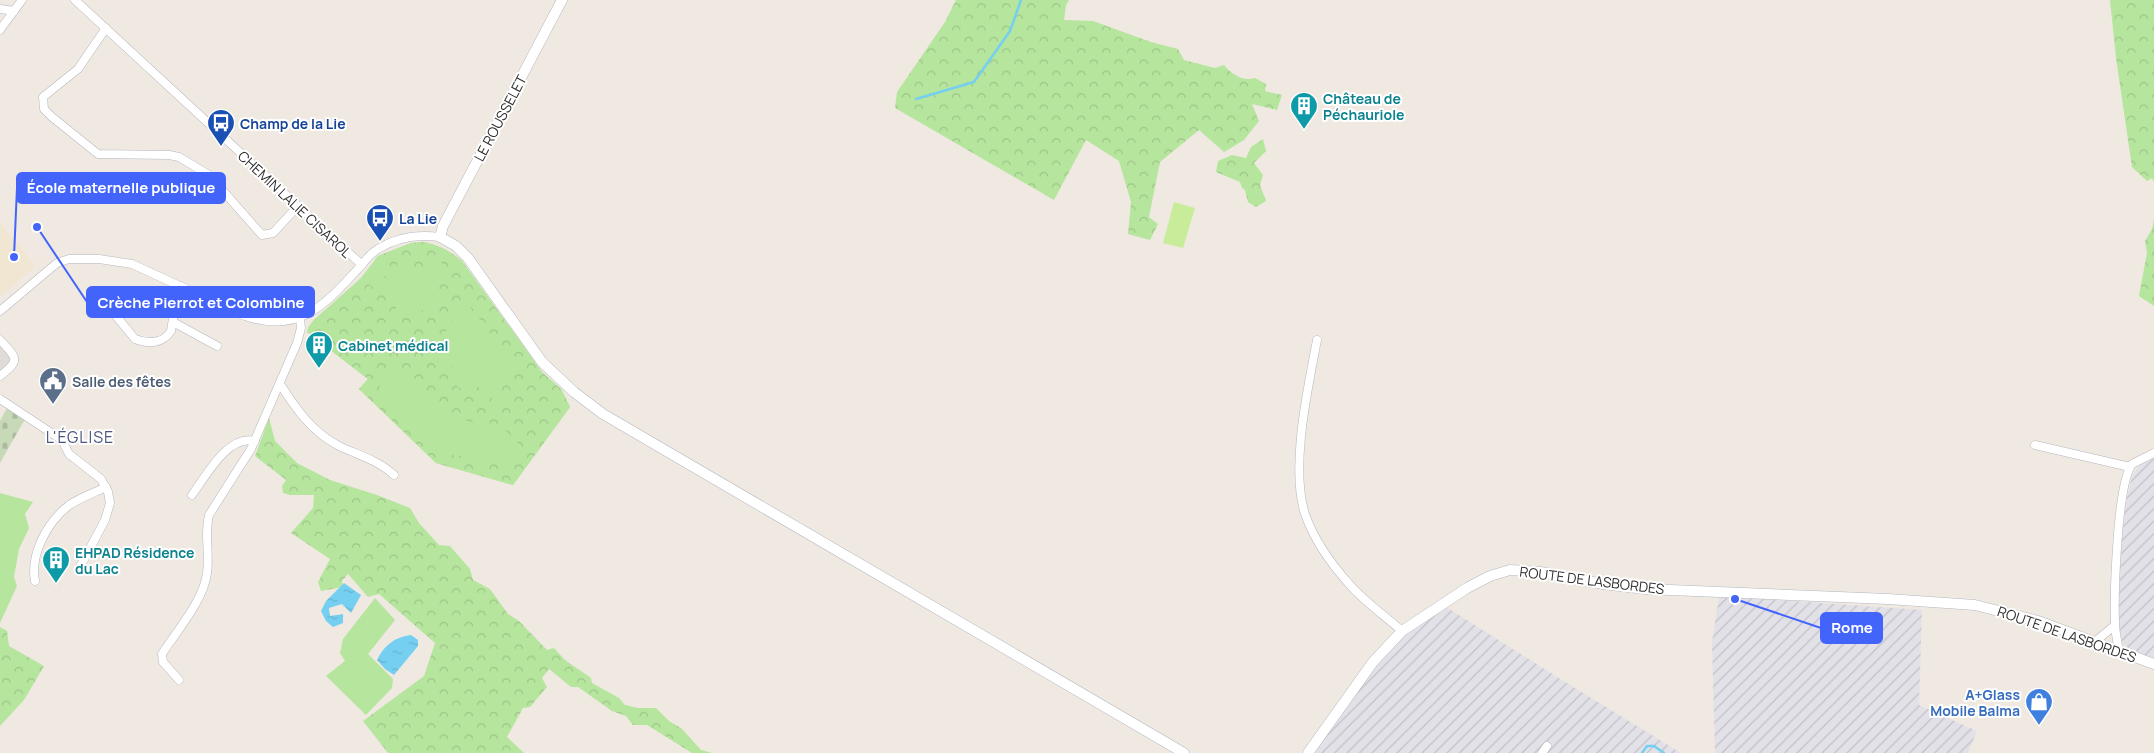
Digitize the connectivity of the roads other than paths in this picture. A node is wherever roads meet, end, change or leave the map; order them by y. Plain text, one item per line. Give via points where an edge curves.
1 (22, 0) edge
2 (75, 0) edge
3 (562, 0) edge
4 (0, 9) edge
5 (14, 11) junction
6 (106, 28) junction
7 (0, 30) edge
8 (297, 207) junction
9 (440, 237) junction
10 (362, 265) junction
11 (181, 286) junction
12 (107, 305) dead end
13 (0, 311) edge
14 (300, 319) junction
15 (172, 322) junction
16 (1317, 340) dead end
17 (0, 342) edge
18 (217, 346) dead end
19 (11, 363) dead end
20 (0, 376) edge
21 (280, 384) junction
22 (0, 399) edge
23 (255, 441) junction
24 (2036, 445) dead end
25 (2154, 453) edge
26 (2130, 467) junction
27 (394, 475) dead end
28 (106, 486) junction
29 (192, 495) dead end
30 (80, 567) dead end
31 (35, 581) dead end
32 (2115, 625) junction
33 (1402, 631) junction
34 (2096, 641) junction
35 (2116, 649) junction
36 (2154, 664) edge
37 (179, 680) dead end
38 (1184, 753) edge
39 (1308, 753) edge

1 - 5 street
2 - 6 street, CHEMIN LALIE CISAROL
3 - 9 street, LE ROUSSELET
4 - 5 street
5 - 7 street
6 - 8 street, CHEMIN LALIE CISAROL
6 - 8 street via 78,69 43,97 44,109 52,117 98,154 169,155 203,169 262,234 273,233
8 - 10 street, CHEMIN LALIE CISAROL
9 - 10 street via 410,236 394,241 376,250
9 - 38 street via 468,258 542,362 603,414
10 - 14 street via 321,305
11 - 13 street via 122,261 64,260
11 - 14 street via 254,319 276,323
11 - 15 street
12 - 15 street via 135,339 163,340 171,331
14 - 21 street via 300,336
15 - 18 street
16 - 33 street via 1300,452 1305,513 1322,549 1337,569 1351,586
17 - 19 street via 11,354
17 - 20 street via 14,354 15,359
21 - 23 street
21 - 27 street via 316,431 339,446 378,462
22 - 28 street via 62,440 69,454
23 - 29 street via 243,440 223,453
23 - 37 street via 209,515 205,582 162,654 163,662
24 - 26 street
25 - 26 street
26 - 32 street via 2118,532
28 - 30 street via 110,503 105,520
28 - 31 street via 69,506 51,525 37,554
32 - 34 street
32 - 35 street
33 - 34 street, ROUTE DE LASBORDES via 1479,581 1500,572 1517,570 1646,589 1975,605 2013,613
33 - 39 street, ROUTE DE LASBORDES via 1373,662
34 - 35 street, ROUTE DE LASBORDES
35 - 36 street, ROUTE DE LASBORDES

